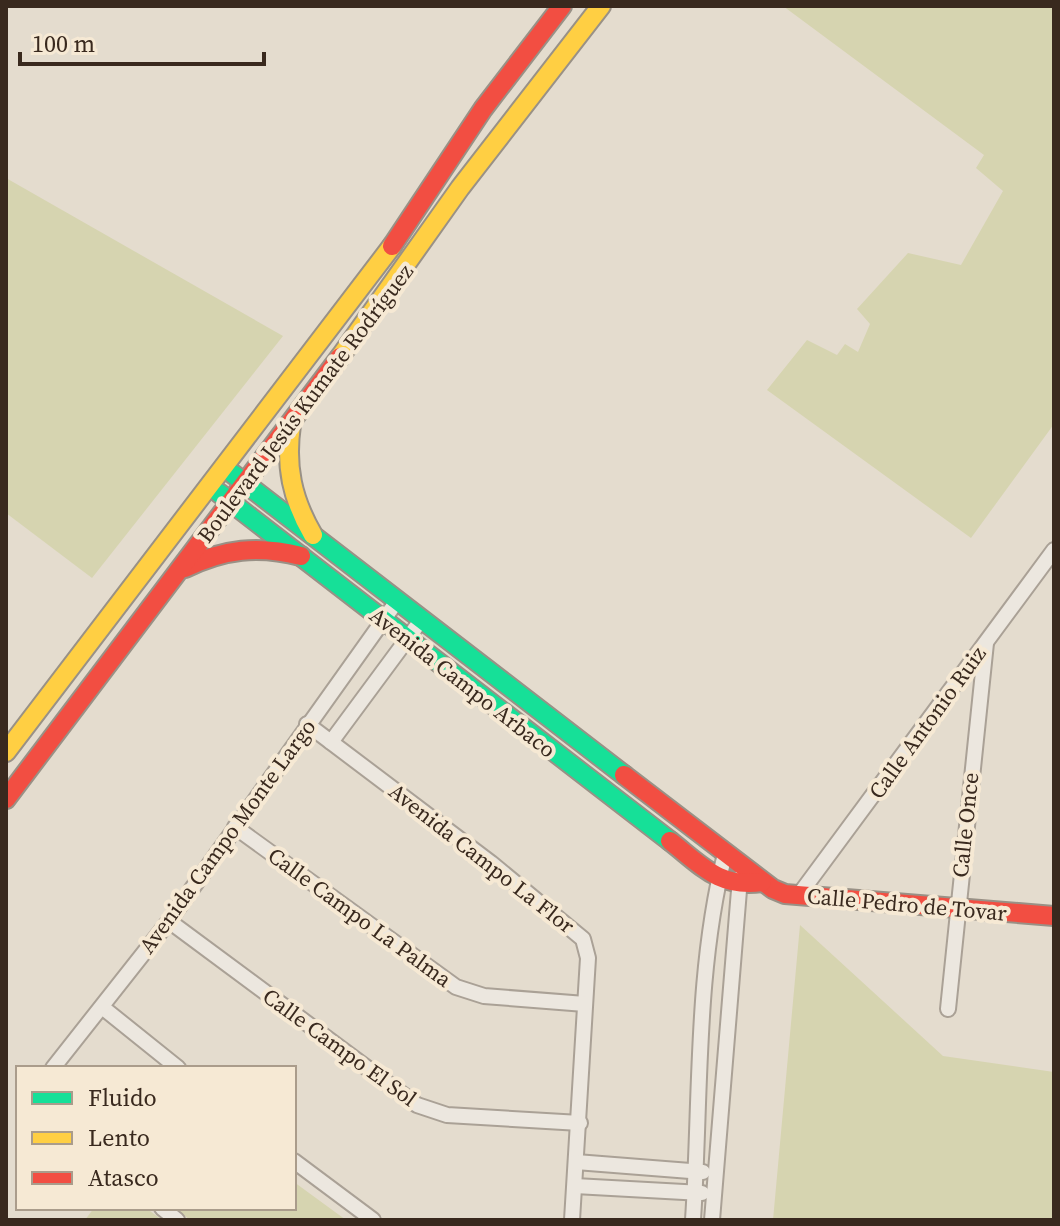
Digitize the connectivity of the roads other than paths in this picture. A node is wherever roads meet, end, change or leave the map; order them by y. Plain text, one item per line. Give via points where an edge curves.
1 (562, 6) edge
2 (601, 6) edge
3 (483, 109) junction
4 (506, 128) junction
5 (292, 422) junction
6 (223, 465) junction
7 (245, 484) junction
8 (208, 485) junction
9 (230, 503) junction
10 (313, 535) junction
11 (1054, 550) edge
12 (301, 556) junction
13 (179, 571) junction
14 (397, 601) junction
15 (384, 619) junction
16 (422, 619) junction
17 (407, 638) junction
18 (986, 642) junction
19 (307, 724) junction
20 (331, 742) junction
21 (6, 752) edge
22 (6, 799) edge
23 (235, 827) junction
24 (725, 854) junction
25 (741, 866) junction
26 (719, 879) junction
27 (762, 882) junction
28 (739, 885) junction
29 (799, 895) junction
30 (957, 908) junction
31 (1054, 916) edge
32 (169, 921) junction
33 (585, 1004) junction
34 (102, 1007) junction
35 (948, 1009) dead end
36 (55, 1066) edge
37 (176, 1066) edge
38 (580, 1123) junction
39 (296, 1162) edge
40 (576, 1162) junction
41 (695, 1171) junction
42 (716, 1174) junction
43 (575, 1186) junction
44 (694, 1192) junction
45 (714, 1195) junction
46 (373, 1220) edge
47 (572, 1220) edge
48 (693, 1220) edge
49 (712, 1220) edge

1 - 3 main road, Boulevard Jesús Kumate Rodríguez
2 - 4 main road, Boulevard Jesús Kumate Rodríguez
3 - 4 main road
3 - 6 main road, Boulevard Jesús Kumate Rodríguez via 413,219
4 - 5 main road, Boulevard Jesús Kumate Rodríguez
5 - 7 main road, Boulevard Jesús Kumate Rodríguez
5 - 10 main road via 287,474
6 - 7 main road, Avenida Campo Arbaco
6 - 8 main road, Boulevard Jesús Kumate Rodríguez
7 - 9 main road, Boulevard Jesús Kumate Rodríguez
7 - 10 main road, Avenida Campo Arbaco
8 - 9 main road, Avenida Campo Arbaco
8 - 21 main road, Boulevard Jesús Kumate Rodríguez
9 - 12 main road, Avenida Campo Arbaco
9 - 13 main road, Boulevard Jesús Kumate Rodríguez
10 - 14 main road, Avenida Campo Arbaco
11 - 18 street, Calle Antonio Ruiz
12 - 13 main road via 247,546 214,553
12 - 15 main road, Avenida Campo Arbaco
13 - 22 main road, Boulevard Jesús Kumate Rodríguez
14 - 15 street, Avenida Campo Monte Largo
14 - 16 main road, Avenida Campo Arbaco
15 - 17 main road, Avenida Campo Arbaco
15 - 19 street, Avenida Campo Monte Largo
16 - 17 street
16 - 24 main road, Avenida Campo Arbaco
17 - 20 street
17 - 26 main road, Avenida Campo Arbaco
18 - 29 street, Calle Antonio Ruiz
18 - 30 street, Calle Once
19 - 20 street, Avenida Campo La Flor
19 - 23 street, Avenida Campo Monte Largo
20 - 33 street, Avenida Campo La Flor via 579,934 588,958
23 - 32 street, Avenida Campo Monte Largo
23 - 33 street, Calle Campo La Palma via 456,987 484,996
24 - 25 main road, Avenida Campo Arbaco
24 - 26 street
25 - 27 main road, Avenida Campo Arbaco
25 - 28 street
26 - 28 main road, Avenida Campo Arbaco
26 - 41 street via 705,987
27 - 28 main road
27 - 29 main road, Calle Pedro de Tovar
28 - 42 street
29 - 30 main road, Calle Pedro de Tovar
30 - 31 main road, Calle Pedro de Tovar
30 - 35 street, Calle Once
32 - 34 street, Avenida Campo Monte Largo
32 - 38 street, Calle Campo El Sol via 417,1105 447,1115
33 - 38 street, Avenida Campo La Flor
34 - 36 street, Avenida Campo Monte Largo
34 - 37 street
38 - 40 street, Avenida Campo La Flor
39 - 46 street
40 - 41 street
40 - 43 street, Avenida Campo La Flor
41 - 42 street
41 - 44 street
42 - 45 street
43 - 44 street
43 - 47 street, Avenida Campo La Flor
44 - 45 street
44 - 48 street
45 - 49 street

